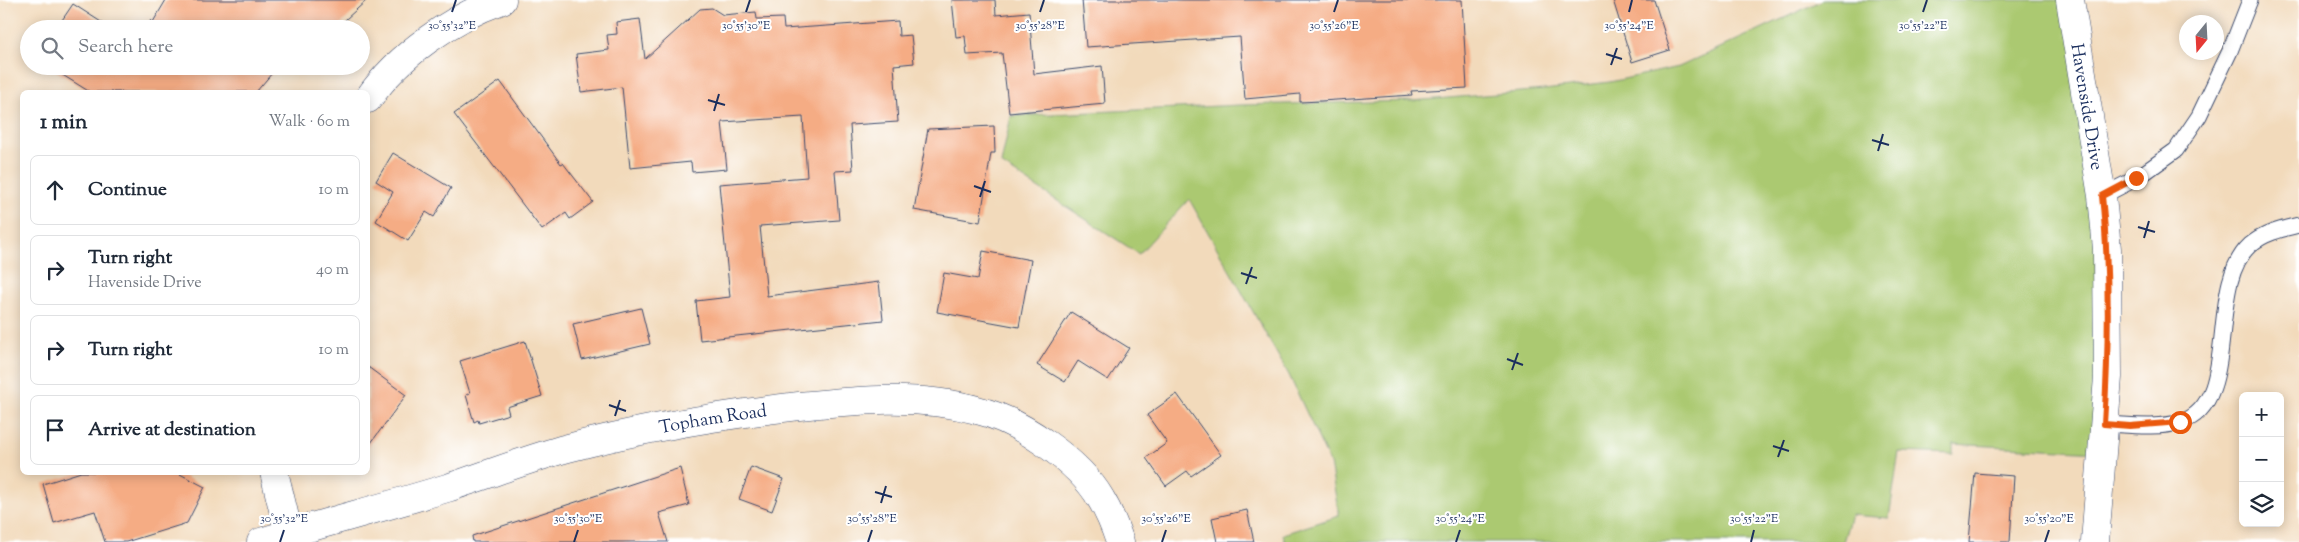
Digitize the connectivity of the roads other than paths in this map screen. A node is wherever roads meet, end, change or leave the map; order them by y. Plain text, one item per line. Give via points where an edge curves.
1 (502, 0) edge
2 (2070, 0) edge
3 (2250, 0) edge
4 (370, 97) edge
5 (2102, 196) junction
6 (2299, 225) edge
7 (2104, 424) junction
8 (275, 475) edge
9 (289, 534) junction
10 (261, 542) edge
11 (1120, 542) edge
12 (2095, 542) edge

1 - 4 street via 478,8 439,32 401,62
2 - 5 street, Havenside Drive
3 - 5 lane via 2199,116 2176,150 2136,178
5 - 7 street, Havenside Drive via 2107,249 2108,377
6 - 7 lane via 2275,230 2251,244 2238,259 2229,282 2217,373 2207,402 2194,416 2180,422
7 - 12 street, Havenside Drive
8 - 9 street
9 - 10 street, Topham Road
9 - 11 street, Topham Road via 568,448 711,418 841,402 908,399 979,410 1011,422 1034,436 1057,452 1100,497

